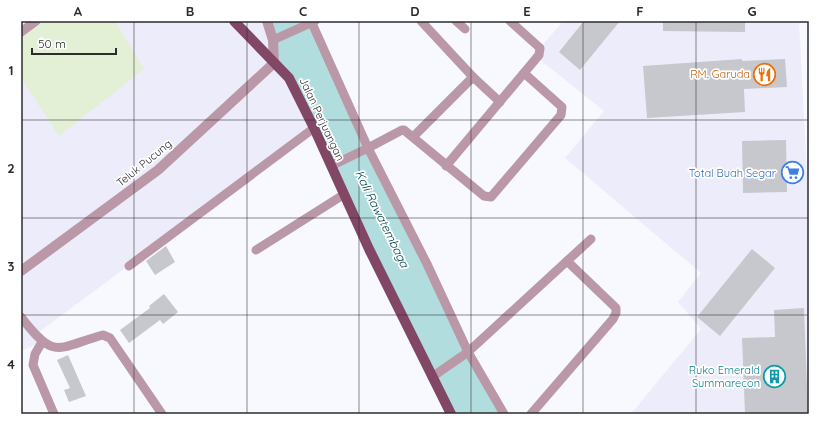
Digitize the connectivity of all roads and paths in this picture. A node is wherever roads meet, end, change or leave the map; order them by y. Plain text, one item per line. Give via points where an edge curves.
1 (36, 21) edge
2 (234, 21) edge
3 (266, 21) edge
4 (313, 21) edge
5 (421, 21) edge
6 (456, 21) edge
7 (510, 21) edge
8 (465, 29) dead end
9 (21, 32) edge
10 (273, 40) junction
11 (274, 63) junction
12 (524, 73) junction
13 (473, 77) junction
14 (500, 102) junction
15 (314, 128) junction
16 (413, 137) junction
17 (366, 149) junction
18 (335, 164) junction
19 (446, 166) junction
20 (343, 195) junction
21 (591, 238) dead end
22 (256, 250) dead end
23 (567, 261) junction
24 (129, 266) dead end
25 (21, 271) edge
26 (21, 317) edge
27 (42, 342) junction
28 (465, 354) junction
29 (432, 377) junction
30 (54, 414) edge
31 (162, 414) edge
32 (451, 414) edge
33 (504, 414) edge
34 (531, 414) edge

1 - 9 street
2 - 11 main road, Jalan Perjuangan
3 - 10 street
4 - 10 street
4 - 17 street
5 - 13 street
6 - 8 street
7 - 12 street via 540,48 539,55
10 - 11 street
11 - 15 main road, Jalan Perjuangan via 289,78
11 - 25 street, Teluk Pucung via 158,170
12 - 14 street
12 - 19 street via 562,107 562,114 491,197 484,196
13 - 14 street
13 - 16 street
14 - 19 street
15 - 18 main road, Jalan Perjuangan
15 - 24 street
16 - 17 street via 402,130
16 - 19 street
17 - 18 street
17 - 28 street via 427,264
18 - 20 main road, Jalan Perjuangan
20 - 22 street
20 - 29 main road, Jalan Perjuangan
21 - 23 street
23 - 28 street
23 - 34 street via 616,308 616,313
26 - 27 street
27 - 30 street via 35,354 33,365
27 - 31 street via 61,348 106,335
28 - 29 street
28 - 33 street
29 - 32 main road, Jalan Perjuangan

